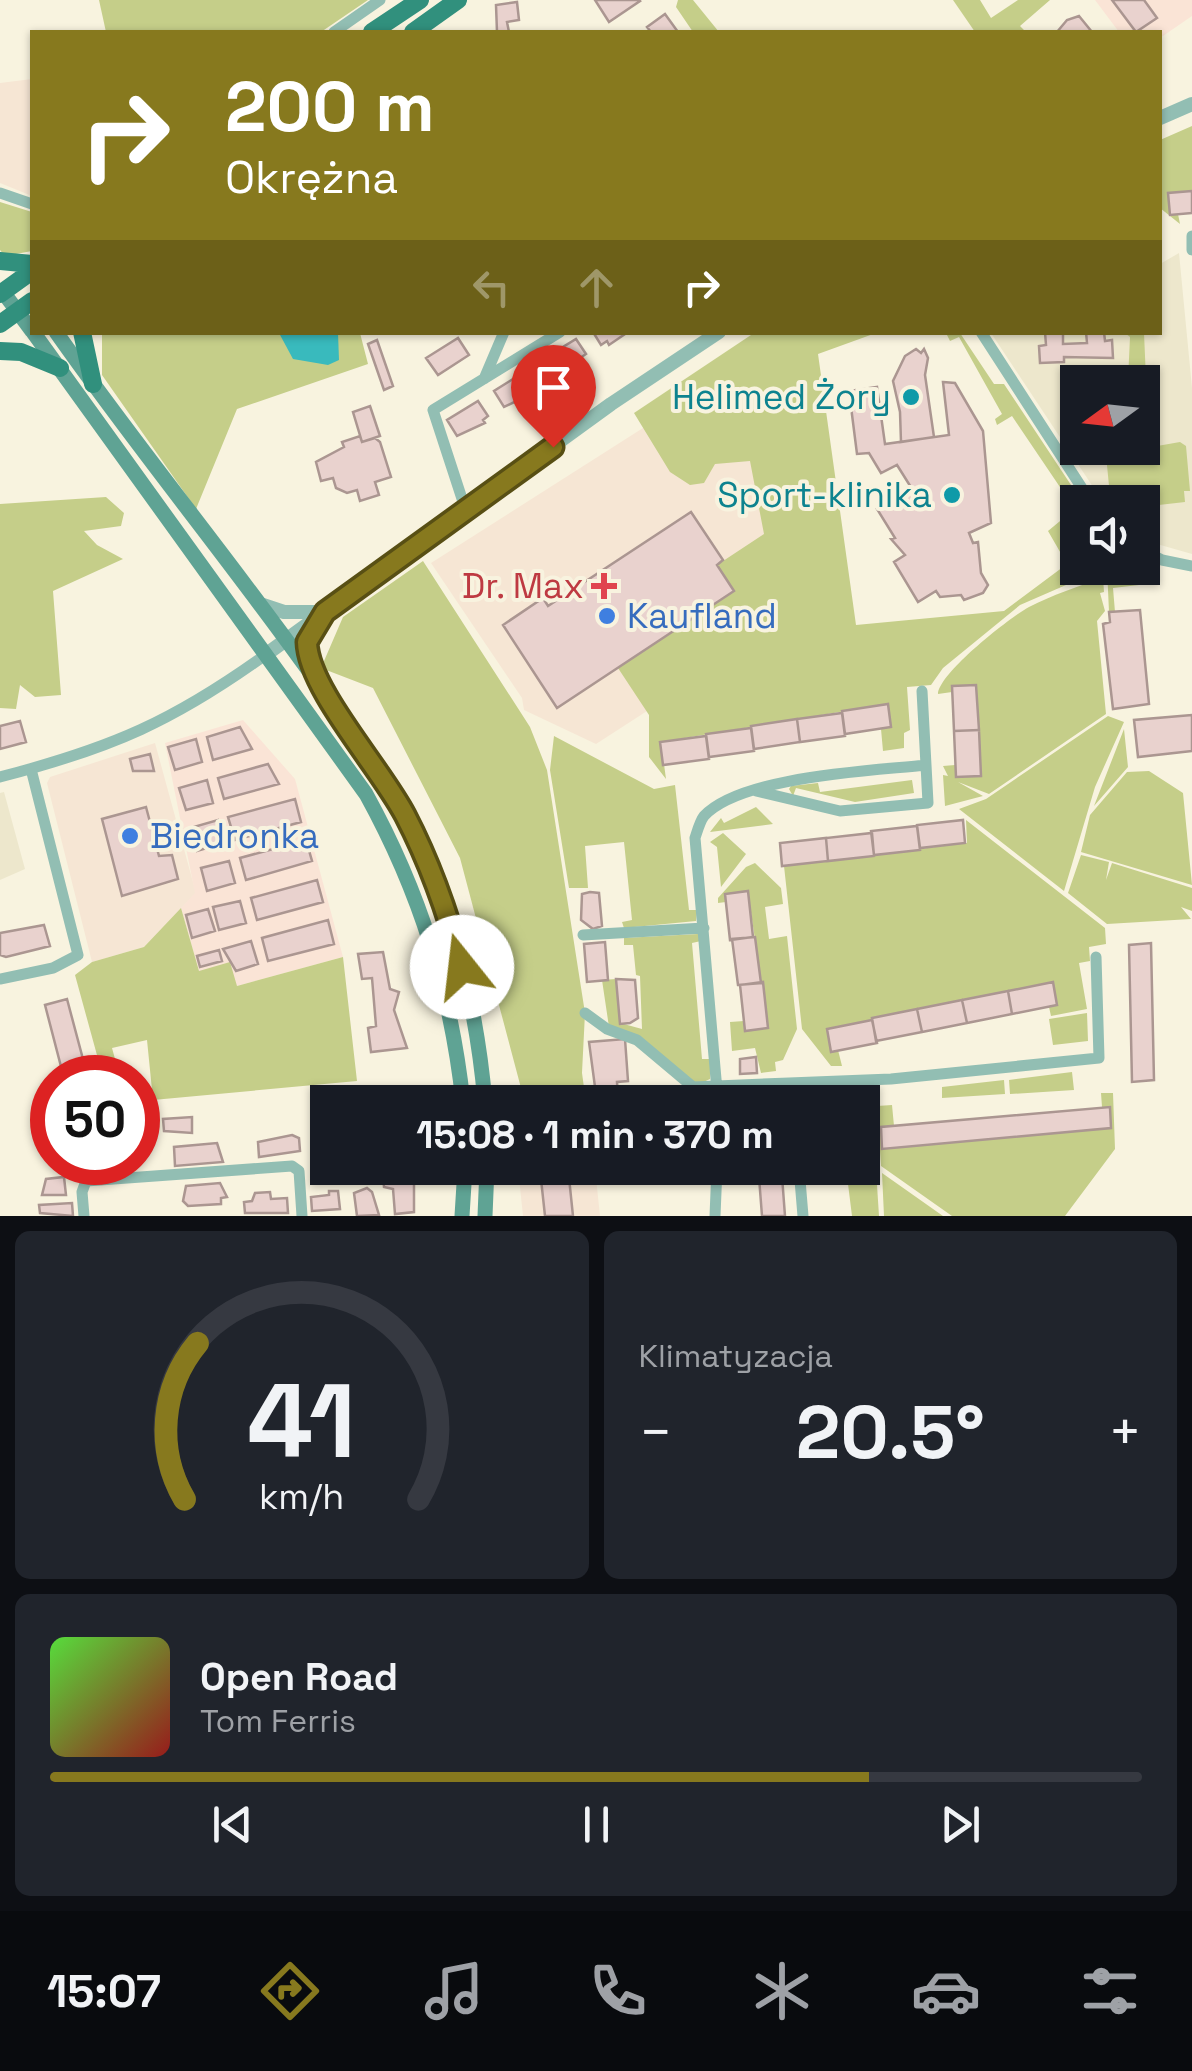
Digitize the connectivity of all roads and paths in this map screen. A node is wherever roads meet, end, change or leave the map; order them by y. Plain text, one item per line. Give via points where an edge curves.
1 (380, 0) edge
2 (420, 0) edge
3 (458, 0) edge
4 (337, 30) edge
5 (375, 30) edge
6 (416, 30) edge
7 (1192, 104) edge
8 (1162, 117) edge
9 (0, 193) edge
10 (30, 203) edge
11 (1192, 236) edge
12 (1192, 250) edge
13 (0, 261) edge
14 (30, 264) edge
15 (11, 285) edge
16 (25, 306) edge
17 (0, 324) edge
18 (35, 335) edge
19 (58, 335) edge
20 (83, 335) edge
21 (503, 335) edge
22 (555, 335) edge
23 (715, 335) edge
24 (983, 335) edge
25 (0, 351) edge
26 (60, 368) junction
27 (484, 379) junction
28 (93, 384) junction
29 (1080, 485) edge
30 (466, 511) junction
31 (1160, 559) edge
32 (1192, 566) edge
33 (260, 604) junction
34 (325, 612) junction
35 (286, 640) junction
36 (268, 654) junction
37 (313, 676) junction
38 (922, 691) dead end
39 (926, 765) junction
40 (31, 769) junction
41 (0, 777) edge
42 (752, 790) junction
43 (704, 928) junction
44 (583, 935) dead end
45 (1096, 956) dead end
46 (0, 978) edge
47 (586, 1013) dead end
48 (790, 1083) joint
49 (460, 1085) edge
50 (483, 1085) edge
51 (690, 1085) edge
52 (719, 1085) edge
53 (754, 1085) edge
54 (463, 1185) edge
55 (487, 1185) edge
56 (716, 1185) edge
57 (800, 1185) edge
58 (84, 1216) edge
59 (302, 1216) edge
60 (462, 1216) edge
61 (486, 1216) edge
62 (715, 1216) edge
63 (803, 1216) edge

1 - 4 street
2 - 5 main road
3 - 6 main road
7 - 8 street
9 - 10 street
11 - 12 street
13 - 14 main road
13 - 15 street
15 - 16 main road
16 - 17 main road
18 - 26 main road
19 - 28 main road
20 - 28 main road
21 - 27 street
22 - 27 street
23 - 30 street
24 - 29 street
25 - 26 main road
26 - 36 main road
27 - 30 street via 433,410
28 - 33 main road
30 - 34 street
31 - 32 street
33 - 34 street via 284,612
33 - 35 main road
34 - 35 street
34 - 37 street via 307,642
35 - 36 street
35 - 37 main road
36 - 40 street via 157,726
36 - 49 main road via 345,760 398,854 449,1004
37 - 50 main road via 374,763 430,869 469,991
38 - 39 street
39 - 42 street
39 - 42 street via 928,803 840,811
40 - 41 street
40 - 46 street via 78,955 53,968
42 - 43 street via 704,816 695,838
43 - 44 street
43 - 52 street
45 - 48 street via 1099,1058
47 - 51 street via 637,1040
48 - 53 street
54 - 60 main road
55 - 61 main road
56 - 62 street
57 - 63 street
58 - 59 street via 86,1181 292,1166 299,1172

